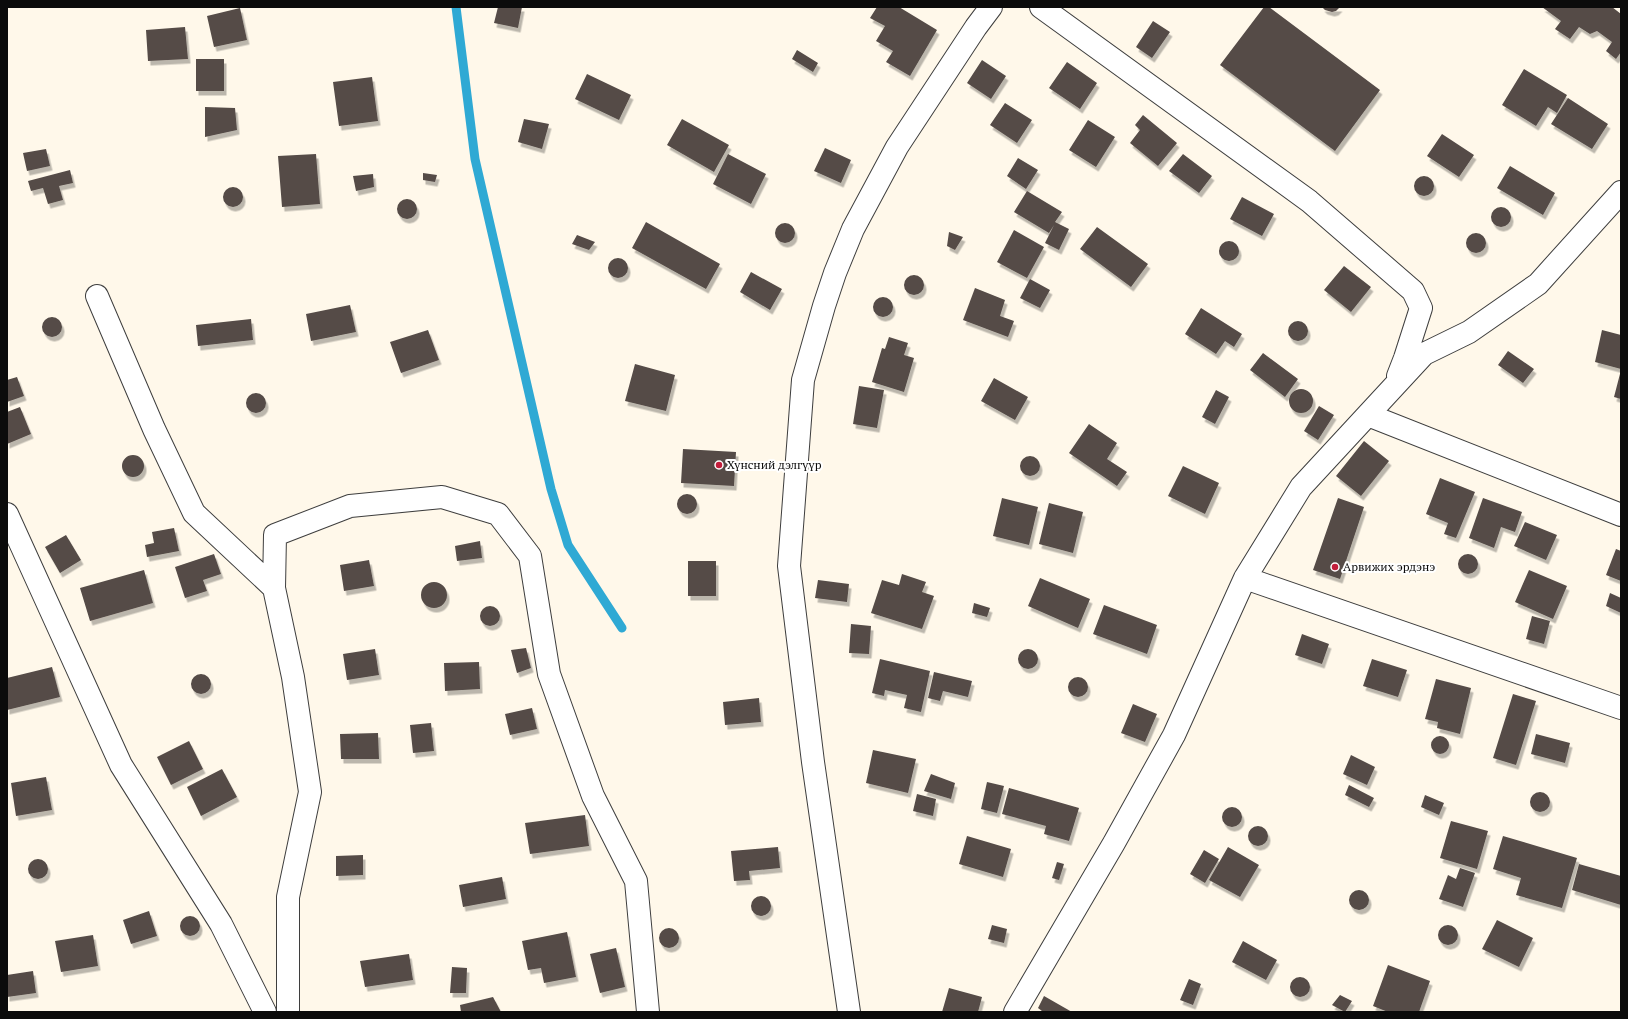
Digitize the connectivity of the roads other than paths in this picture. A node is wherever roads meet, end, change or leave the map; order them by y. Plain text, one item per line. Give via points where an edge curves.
1 (992, 7) edge
2 (1041, 7) edge
3 (1621, 192) edge
4 (97, 296) dead end
5 (1392, 389) junction
6 (1368, 415) junction
7 (7, 514) edge
8 (1621, 516) edge
9 (1245, 578) junction
10 (274, 588) junction
11 (1621, 708) edge
12 (265, 1012) edge
13 (288, 1012) edge
14 (648, 1012) edge
15 (849, 1012) edge
16 (1015, 1012) edge

1 - 15 street via 976,27 897,148 853,229 835,273 802,380 789,566 813,762
2 - 5 street via 1309,202 1413,291 1421,308
3 - 5 street via 1538,284 1469,332 1424,354
4 - 10 street via 154,430 194,513
5 - 6 street
6 - 8 street
6 - 9 street via 1301,487
7 - 12 street via 121,765 221,924
9 - 11 street
9 - 16 street via 1174,735
10 - 13 street via 293,676 310,792 288,897
10 - 14 street via 275,535 350,506 442,497 498,514 530,556 549,674 593,796 636,881

